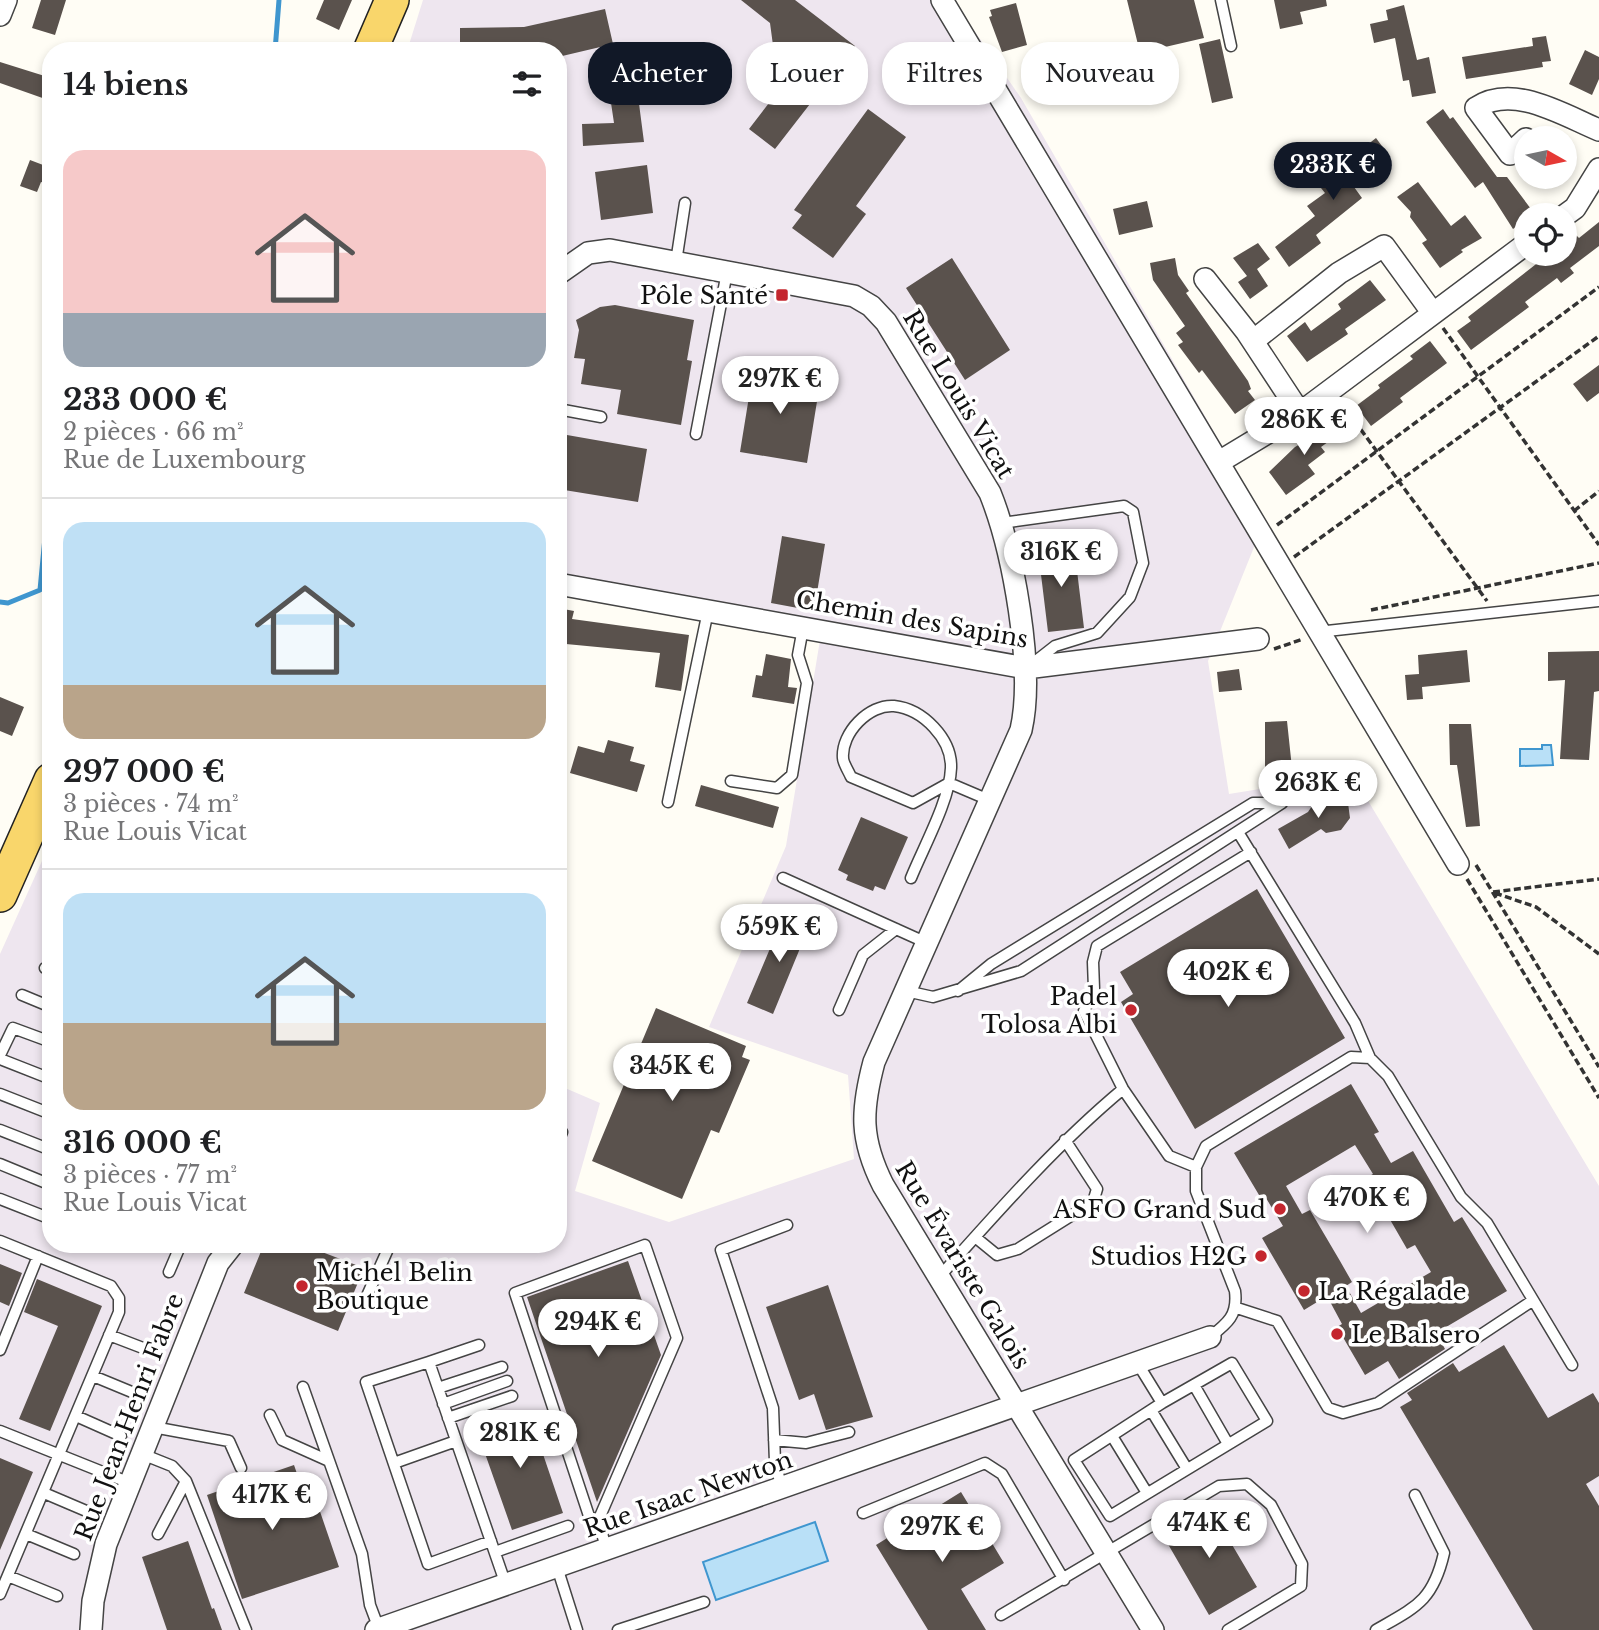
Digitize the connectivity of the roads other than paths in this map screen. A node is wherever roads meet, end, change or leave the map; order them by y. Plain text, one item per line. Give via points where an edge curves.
1 (6, 0) edge
2 (392, 0) edge
3 (942, 0) edge
4 (1221, 0) edge
5 (0, 15) edge
6 (374, 42) edge
7 (1231, 46) dead end
8 (1541, 106) junction
9 (1532, 126) edge
10 (1599, 130) edge
11 (1514, 150) edge
12 (1599, 169) edge
13 (685, 203) dead end
14 (1577, 205) edge
15 (1514, 253) edge
16 (676, 262) junction
17 (567, 268) edge
18 (727, 272) junction
19 (1205, 279) dead end
20 (1432, 313) junction
21 (1253, 341) junction
22 (567, 410) edge
23 (1300, 413) junction
24 (601, 416) dead end
25 (696, 434) dead end
26 (1219, 462) junction
27 (1002, 523) junction
28 (567, 586) edge
29 (1599, 601) edge
30 (709, 611) junction
31 (803, 628) junction
32 (1318, 632) junction
33 (1258, 639) road end
34 (1027, 668) junction
35 (731, 780) dead end
36 (949, 783) junction
37 (42, 800) edge
38 (989, 800) junction
39 (668, 802) dead end
40 (1238, 832) junction
41 (1251, 852) junction
42 (1458, 864) road end
43 (783, 878) dead end
44 (911, 878) dead end
45 (0, 895) edge
46 (896, 929) junction
47 (927, 943) junction
48 (906, 991) junction
49 (958, 991) junction
50 (22, 995) dead end
51 (42, 1003) edge
52 (839, 1010) dead end
53 (42, 1039) edge
54 (0, 1057) edge
55 (1370, 1058) junction
56 (42, 1075) edge
57 (1123, 1089) junction
58 (0, 1094) edge
59 (42, 1110) edge
60 (0, 1129) edge
61 (1065, 1140) junction
62 (42, 1146) edge
63 (0, 1164) edge
64 (1196, 1167) junction
65 (42, 1181) edge
66 (0, 1199) edge
67 (42, 1215) edge
68 (786, 1225) dead end
69 (975, 1237) junction
70 (0, 1241) edge
71 (177, 1253) edge
72 (226, 1253) edge
73 (386, 1253) edge
74 (38, 1256) junction
75 (169, 1272) dead end
76 (941, 1275) junction
77 (366, 1298) dead end
78 (1532, 1301) junction
79 (1237, 1308) junction
80 (109, 1335) junction
81 (1210, 1337) joint
82 (479, 1345) dead end
83 (0, 1350) edge
84 (156, 1353) dead end
85 (429, 1362) junction
86 (1138, 1364) junction
87 (1572, 1365) dead end
88 (502, 1367) dead end
89 (93, 1376) junction
90 (507, 1381) dead end
91 (1194, 1385) junction
92 (303, 1387) dead end
93 (438, 1388) junction
94 (139, 1395) dead end
95 (512, 1396) dead end
96 (1162, 1403) junction
97 (443, 1404) junction
98 (1017, 1407) junction
99 (1151, 1410) junction
100 (270, 1415) dead end
101 (76, 1416) junction
102 (448, 1419) junction
103 (153, 1427) junction
104 (0, 1431) edge
105 (849, 1432) dead end
106 (121, 1436) dead end
107 (1112, 1436) junction
108 (774, 1440) junction
109 (456, 1441) junction
110 (1228, 1444) junction
111 (142, 1454) junction
112 (60, 1455) junction
113 (329, 1461) junction
114 (394, 1463) junction
115 (241, 1468) dead end
116 (1187, 1469) junction
117 (187, 1481) junction
118 (130, 1483) junction
119 (782, 1489) junction
120 (44, 1493) junction
121 (1147, 1493) junction
122 (1415, 1495) dead end
123 (91, 1513) dead end
124 (863, 1513) dead end
125 (597, 1521) junction
126 (568, 1526) dead end
127 (26, 1534) junction
128 (158, 1534) dead end
129 (493, 1546) junction
130 (607, 1550) junction
131 (74, 1554) dead end
132 (1106, 1554) junction
133 (557, 1567) junction
134 (8, 1576) junction
135 (1064, 1580) junction
136 (506, 1585) junction
137 (0, 1594) edge
138 (57, 1596) dead end
139 (704, 1602) dead end
140 (1001, 1615) dead end
141 (95, 1625) edge
142 (377, 1629) edge
143 (246, 1630) edge
144 (577, 1630) edge
145 (618, 1630) edge
146 (1153, 1630) edge
147 (1228, 1630) edge
148 (1376, 1630) edge

1 - 5 street
2 - 6 main road
3 - 26 street
4 - 7 lane
8 - 9 street
8 - 10 street
8 - 11 street via 1522,99 1488,100 1476,108 1510,154
12 - 14 street
13 - 16 lane
15 - 20 street
16 - 17 street, Rue Louis Vicat via 610,250 588,253
16 - 18 street, Rue Louis Vicat
18 - 25 lane
18 - 27 street, Rue Louis Vicat via 854,296 871,306 886,322 983,481
19 - 21 street
20 - 21 street via 1384,246 1339,273
20 - 23 street
21 - 23 street
22 - 24 lane
23 - 26 street
26 - 32 street
27 - 34 street, Rue Louis Vicat
27 - 34 lane via 1124,506 1133,512 1143,563 1130,597 1097,633 1055,646
28 - 30 street, Chemin des Sapins
29 - 32 lane
30 - 31 street, Chemin des Sapins
30 - 39 lane
31 - 34 street, Chemin des Sapins
31 - 35 lane via 798,654 807,683 792,775 777,788
32 - 42 street
33 - 34 street, Chemin des Sapins
34 - 38 street, Rue Évariste Galois via 1021,730
36 - 36 lane via 952,765 944,740 923,717 893,706 867,713 848,734 843,758 851,777 913,803
36 - 38 lane
36 - 44 lane
37 - 45 main road
38 - 47 street, Rue Évariste Galois
40 - 41 lane
40 - 49 lane via 1021,971
40 - 49 lane via 1282,803 1253,803 991,964
41 - 55 lane via 1355,1023
41 - 57 lane via 1097,946 1094,989 1084,1011
43 - 46 lane
46 - 47 lane
46 - 52 lane via 863,955
47 - 48 street, Rue Évariste Galois
48 - 49 lane via 933,997
48 - 76 street, Rue Évariste Galois via 874,1062 864,1103 865,1136 883,1185
50 - 51 lane
53 - 54 lane via 13,1028
54 - 56 lane
55 - 64 lane via 1351,1058 1206,1146
55 - 78 lane via 1388,1076 1461,1197 1487,1223
57 - 61 lane
57 - 64 lane via 1169,1156
58 - 59 lane
60 - 62 lane
61 - 69 lane
61 - 69 lane via 1097,1189 1093,1202 1018,1249 997,1255
63 - 65 lane
64 - 79 lane via 1196,1191 1235,1291
66 - 67 lane
68 - 108 lane via 721,1250 773,1408
69 - 76 lane
70 - 74 lane
71 - 75 lane
72 - 103 street, Rue Jean Henri Fabre
73 - 77 lane
74 - 80 lane via 111,1286 119,1298 119,1312
74 - 83 lane
76 - 98 street, Rue Évariste Galois
78 - 79 lane via 1378,1403 1343,1413 1328,1408 1277,1321
78 - 87 lane
79 - 81 lane via 1231,1320
80 - 84 lane
80 - 89 lane
81 - 86 street, Rue Isaac Newton
82 - 85 lane
85 - 93 lane
85 - 114 lane via 366,1382
86 - 96 lane
86 - 98 street, Rue Isaac Newton
88 - 93 lane
89 - 94 lane
89 - 101 lane
90 - 97 lane
91 - 96 lane
91 - 110 lane
91 - 110 lane via 1231,1363 1267,1420
92 - 113 lane
93 - 97 lane
95 - 102 lane
96 - 99 lane
97 - 102 lane
98 - 119 street, Rue Isaac Newton
98 - 132 street, Rue Évariste Galois
99 - 107 lane
99 - 116 lane
100 - 113 lane via 282,1440
101 - 106 lane
101 - 112 lane
102 - 109 lane
103 - 111 street, Rue Jean Henri Fabre
103 - 115 lane via 229,1441
104 - 112 lane
105 - 108 lane via 806,1443
107 - 121 lane
107 - 121 lane via 1074,1460 1110,1516
108 - 119 lane
109 - 114 lane
109 - 129 lane
110 - 116 lane
111 - 117 lane via 172,1466
111 - 118 street, Rue Jean Henri Fabre
112 - 118 lane
112 - 120 lane
113 - 142 lane via 362,1553
114 - 129 lane via 428,1564
116 - 121 lane
117 - 128 lane
117 - 143 lane
118 - 141 street, Rue Jean Henri Fabre via 100,1564 93,1601
119 - 130 street, Rue Isaac Newton
120 - 123 lane
120 - 127 lane
122 - 148 lane via 1444,1553 1437,1581 1415,1607
124 - 135 lane via 985,1463 1002,1474
125 - 125 lane via 677,1338 645,1245 514,1293 589,1516
125 - 130 lane
126 - 129 lane
127 - 131 lane
127 - 134 lane
129 - 136 lane
130 - 133 street, Rue Isaac Newton
132 - 135 lane
132 - 146 street, Rue Évariste Galois
132 - 147 lane via 1219,1486 1247,1484 1271,1505 1302,1564 1301,1586
133 - 136 street, Rue Isaac Newton
133 - 144 lane
134 - 137 lane
134 - 138 lane
135 - 140 lane
136 - 142 street, Rue Isaac Newton
139 - 145 lane

